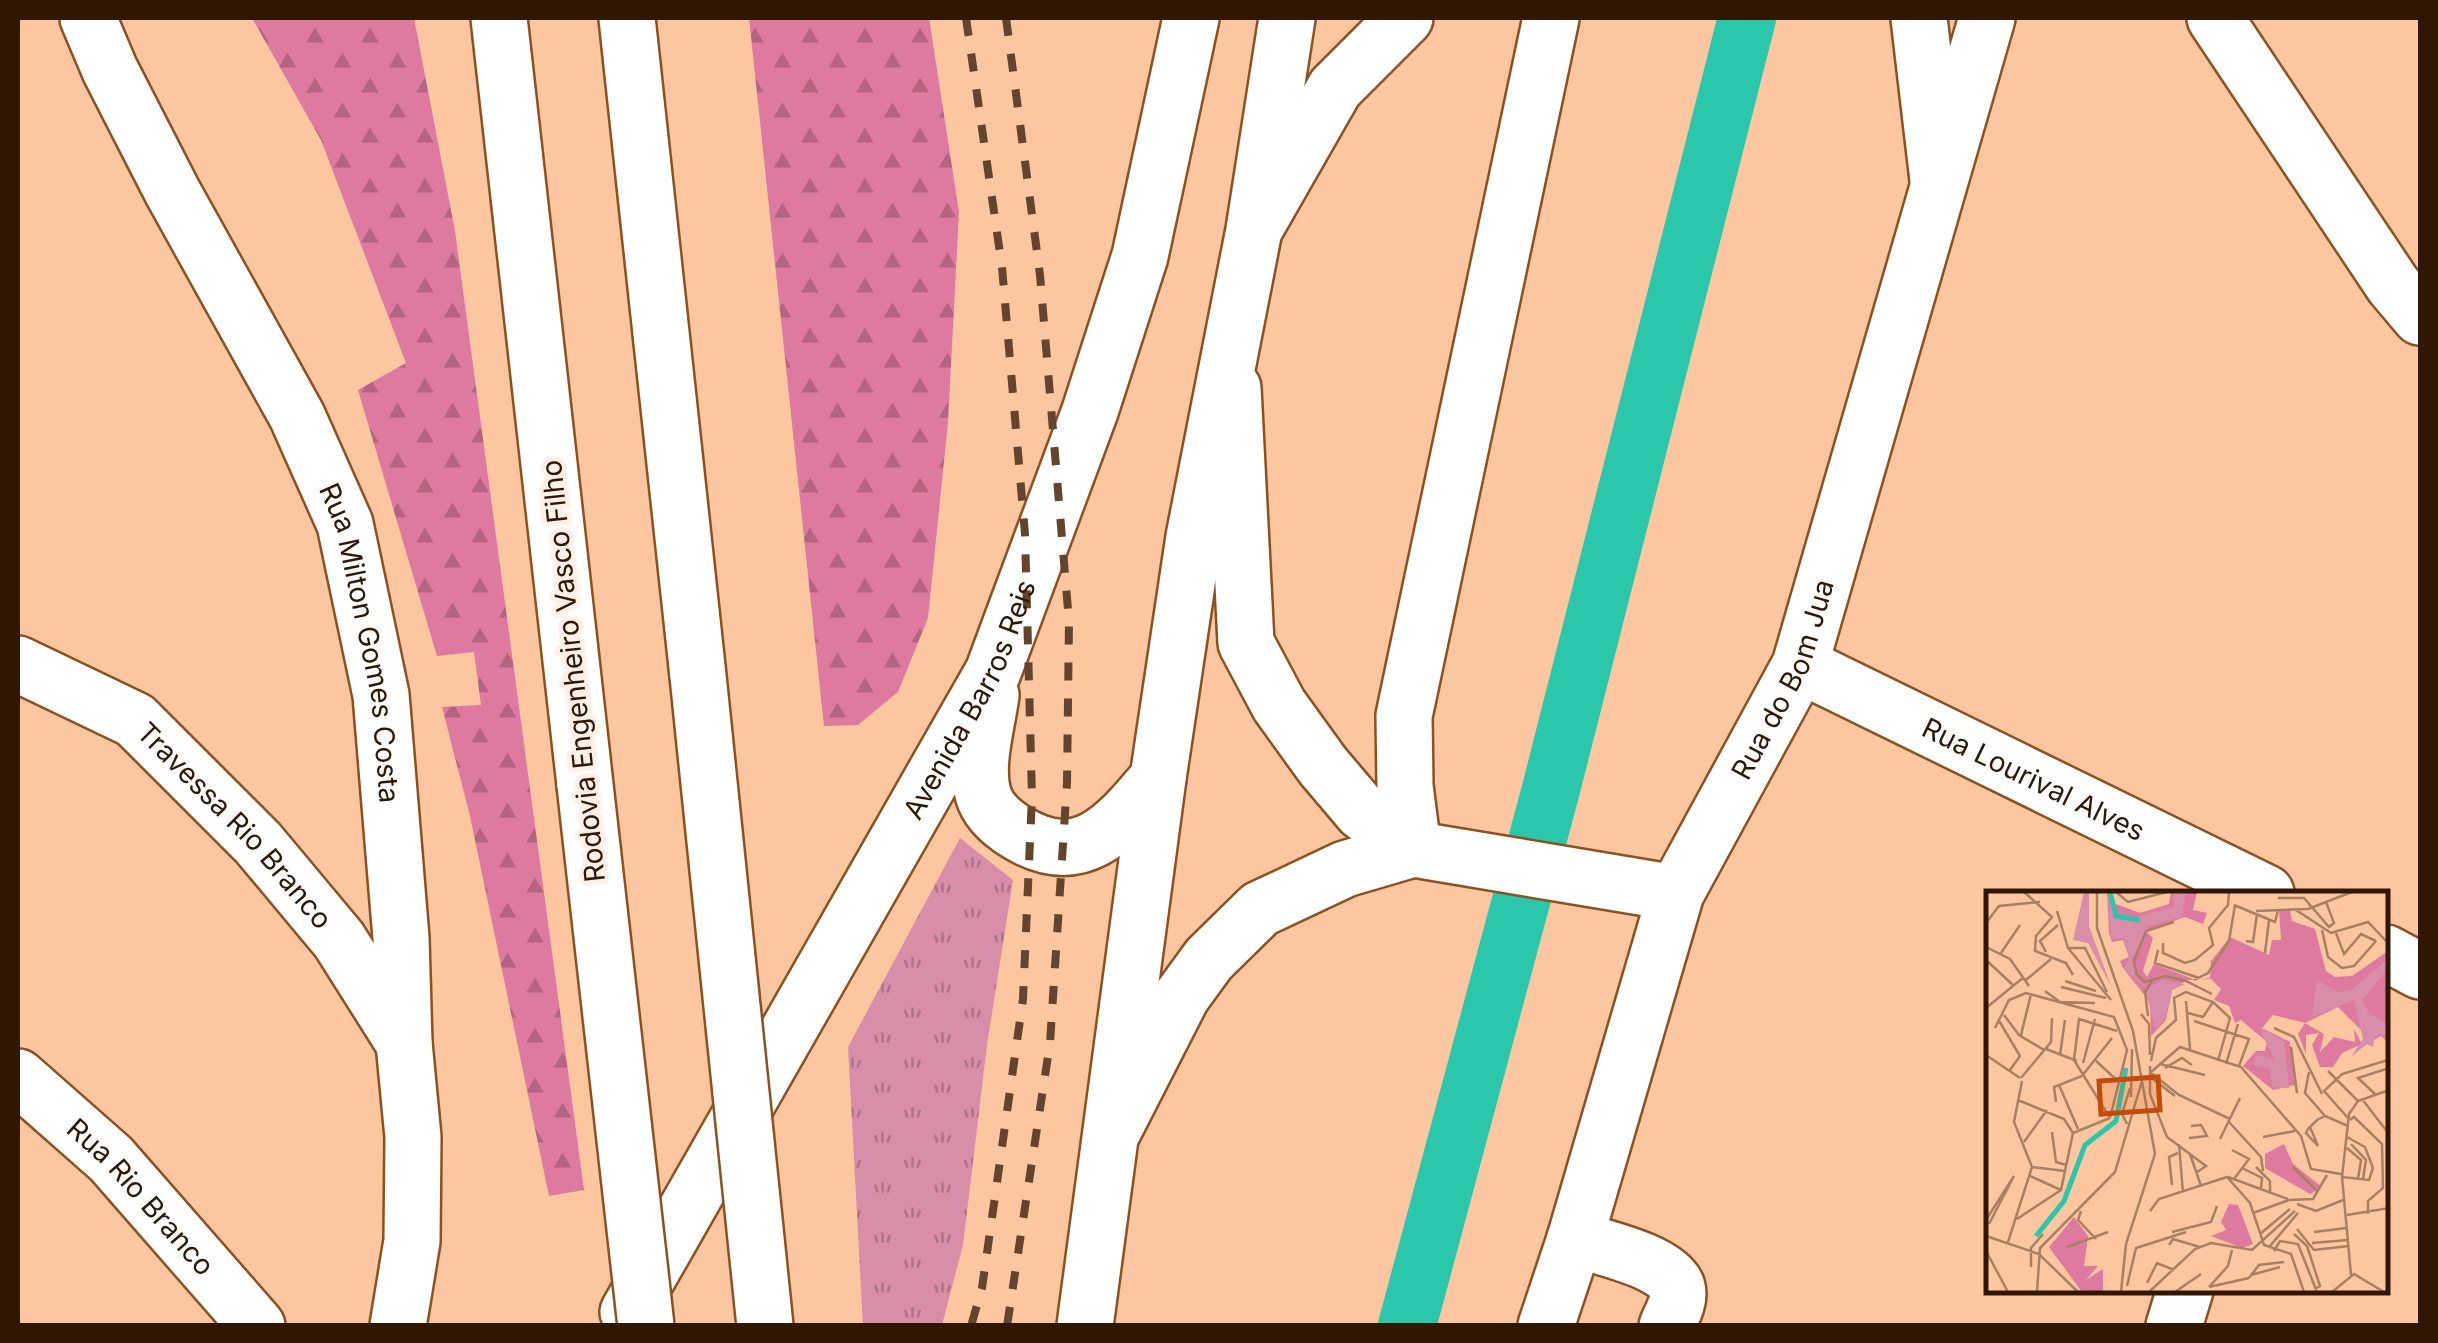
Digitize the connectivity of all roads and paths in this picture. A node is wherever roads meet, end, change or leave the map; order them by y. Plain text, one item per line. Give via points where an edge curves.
1 (88, 18) edge
2 (499, 18) edge
3 (627, 18) edge
4 (1190, 18) edge
5 (1288, 18) edge
6 (1405, 18) edge
7 (1550, 18) edge
8 (1920, 18) edge
9 (1987, 18) edge
10 (2216, 18) edge
11 (1938, 180) junction
12 (1254, 230) junction
13 (2420, 317) edge
14 (1231, 350) junction
15 (18, 664) edge
16 (1800, 666) junction
17 (994, 672) junction
18 (1158, 778) junction
19 (1413, 849) junction
20 (2262, 891) edge
21 (1676, 892) junction
22 (2388, 954) edge
23 (2420, 971) edge
24 (404, 1043) junction
25 (18, 1077) edge
26 (1111, 1134) junction
27 (1576, 1239) junction
28 (2185, 1293) edge
29 (257, 1326) edge
30 (398, 1326) edge
31 (621, 1326) edge
32 (646, 1326) edge
33 (765, 1326) edge
34 (1086, 1326) edge
35 (1546, 1326) edge
36 (1667, 1326) edge
37 (2174, 1326) edge

1 - 24 main road, Rua Milton Gomes Costa via 172,191 297,416 345,524 381,696
2 - 32 main road, Rodovia Engenheiro Vasco Filho, bridge
3 - 33 main road, bridge
4 - 17 main road, Avenida Barros Reis via 1140,256
5 - 12 main road
6 - 12 main road via 1335,88
7 - 19 main road via 1404,716
8 - 11 main road
9 - 11 main road, Rua do Bom Jua
10 - 13 main road
11 - 16 main road, Rua do Bom Jua
12 - 14 main road
14 - 18 main road
14 - 19 main road via 1246,643 1323,766 1362,812
15 - 24 main road, Travessa Rio Branco via 134,720 339,940
16 - 20 main road, Rua Lourival Alves
16 - 21 main road, Rua do Bom Jua
17 - 18 main road via 983,795 999,822 1051,847 1087,843 1110,832
17 - 31 main road, Avenida Barros Reis
18 - 26 main road
19 - 21 main road
19 - 26 main road via 1345,870 1260,909 1182,996
21 - 27 main road, Rua do Bom Jua
22 - 23 main road
24 - 30 main road, Rua Milton Gomes Costa via 412,1241
25 - 29 main road, Rua Rio Branco via 111,1159
26 - 34 main road
27 - 35 main road, Rua do Bom Jua
27 - 36 main road via 1668,1275 1678,1290
28 - 37 main road

